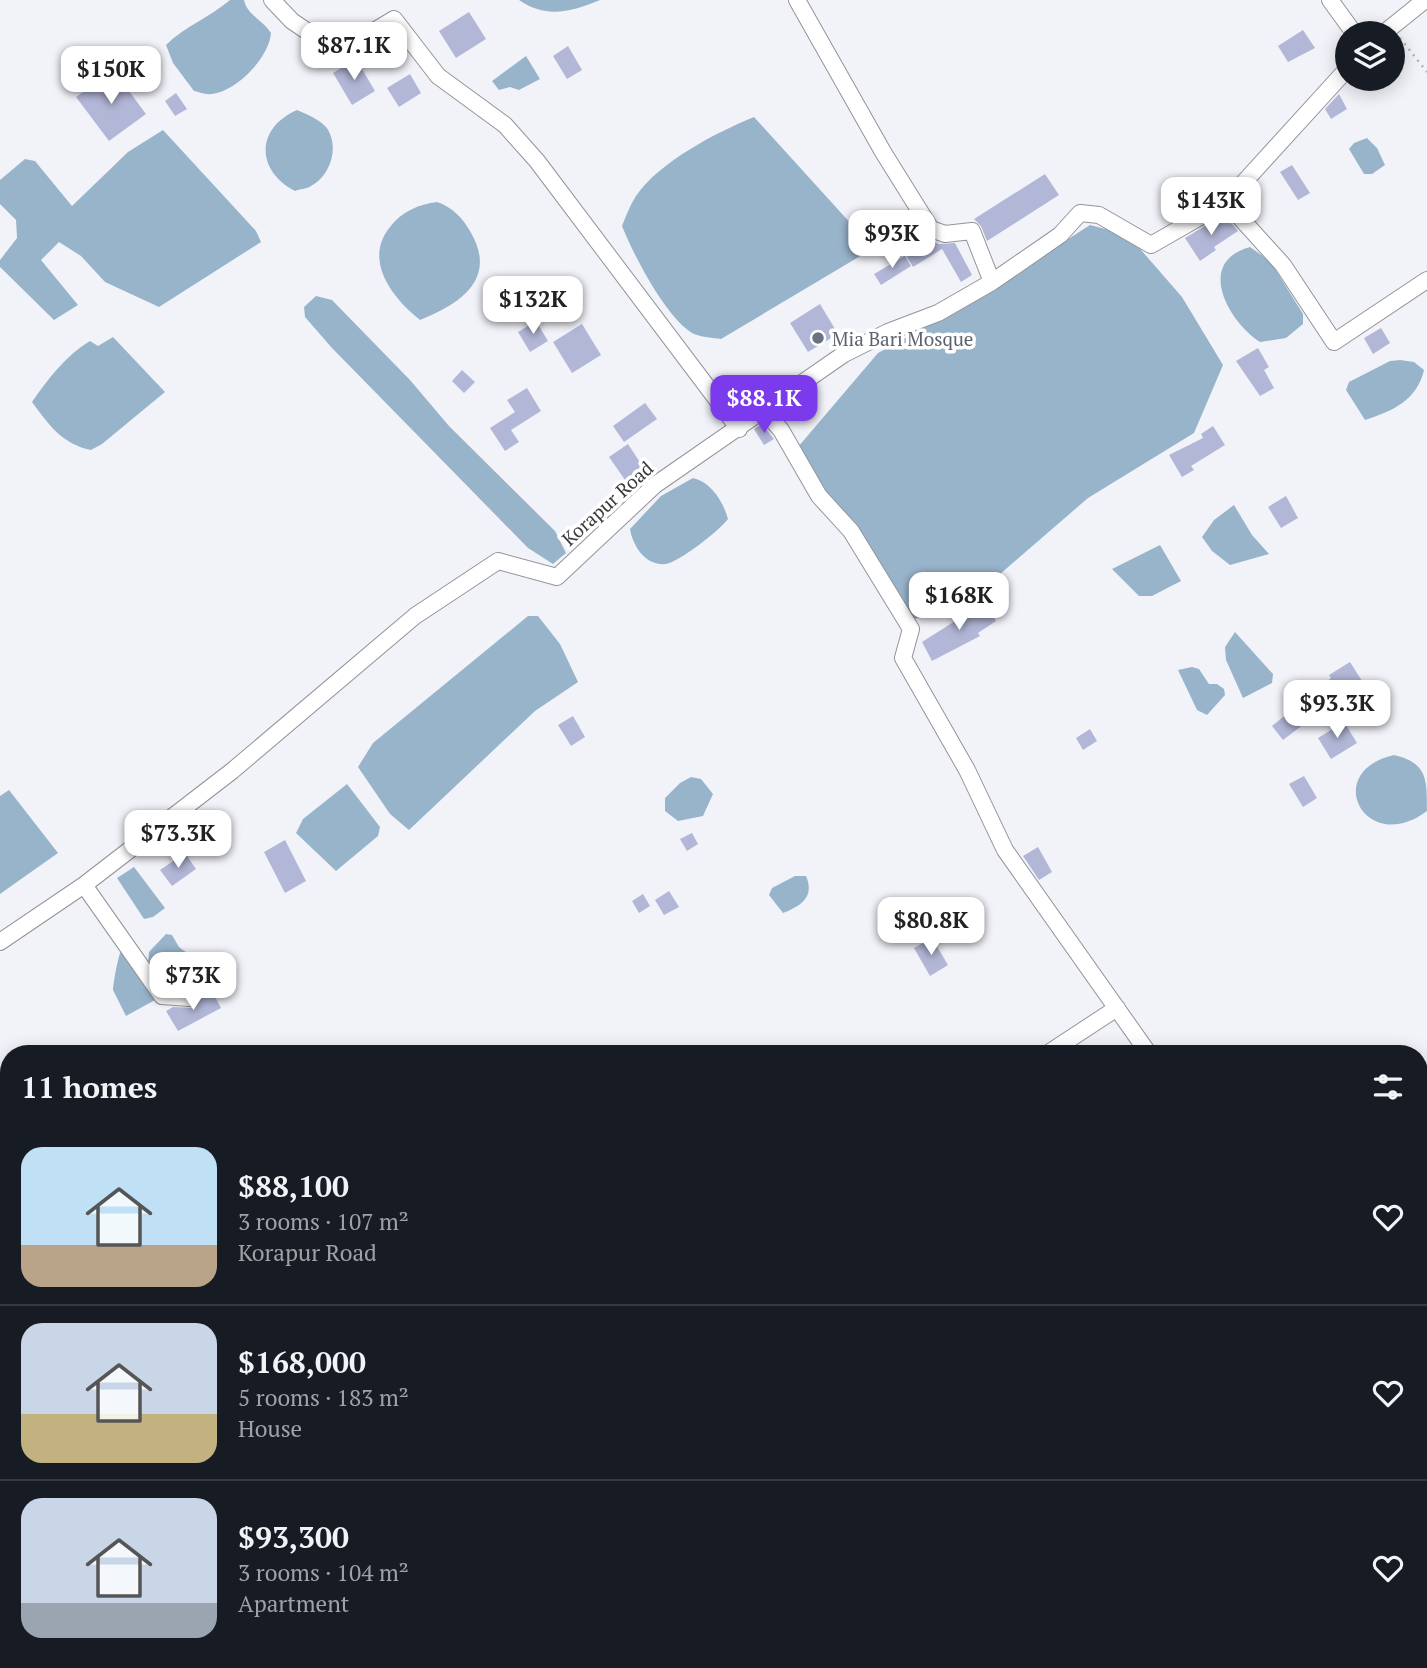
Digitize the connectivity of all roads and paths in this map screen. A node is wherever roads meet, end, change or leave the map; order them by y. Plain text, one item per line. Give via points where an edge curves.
1 (272, 0) edge
2 (797, 0) edge
3 (1330, 0) edge
4 (1425, 0) edge
5 (1345, 21) edge
6 (1399, 21) edge
7 (1405, 49) edge
8 (1427, 72) edge
9 (1335, 82) edge
10 (1226, 202) junction
11 (1427, 280) edge
12 (992, 282) junction
13 (765, 412) junction
14 (738, 429) junction
15 (84, 885) junction
16 (0, 942) edge
17 (190, 998) dead end
18 (1117, 1008) junction
19 (1061, 1045) edge
20 (1143, 1045) edge

1 - 14 street via 292,21 330,47 359,40 394,19 438,76 505,125 537,161
2 - 12 street via 930,229 945,234 972,231
3 - 5 street
4 - 6 street
7 - 8 path
9 - 10 street, Korapur Road
10 - 11 street via 1283,265 1334,342
10 - 12 street, Korapur Road via 1151,245 1099,215 1080,213 1060,234
12 - 13 street, Korapur Road via 938,313 845,354
13 - 14 street, Korapur Road
13 - 18 street via 781,430 819,496 851,531 911,629 903,658 967,770 1005,850
14 - 15 street, Korapur Road via 655,485 556,577 498,561 415,616 232,771
15 - 16 street, Korapur Road
15 - 17 street via 162,996
18 - 19 street
18 - 20 street

